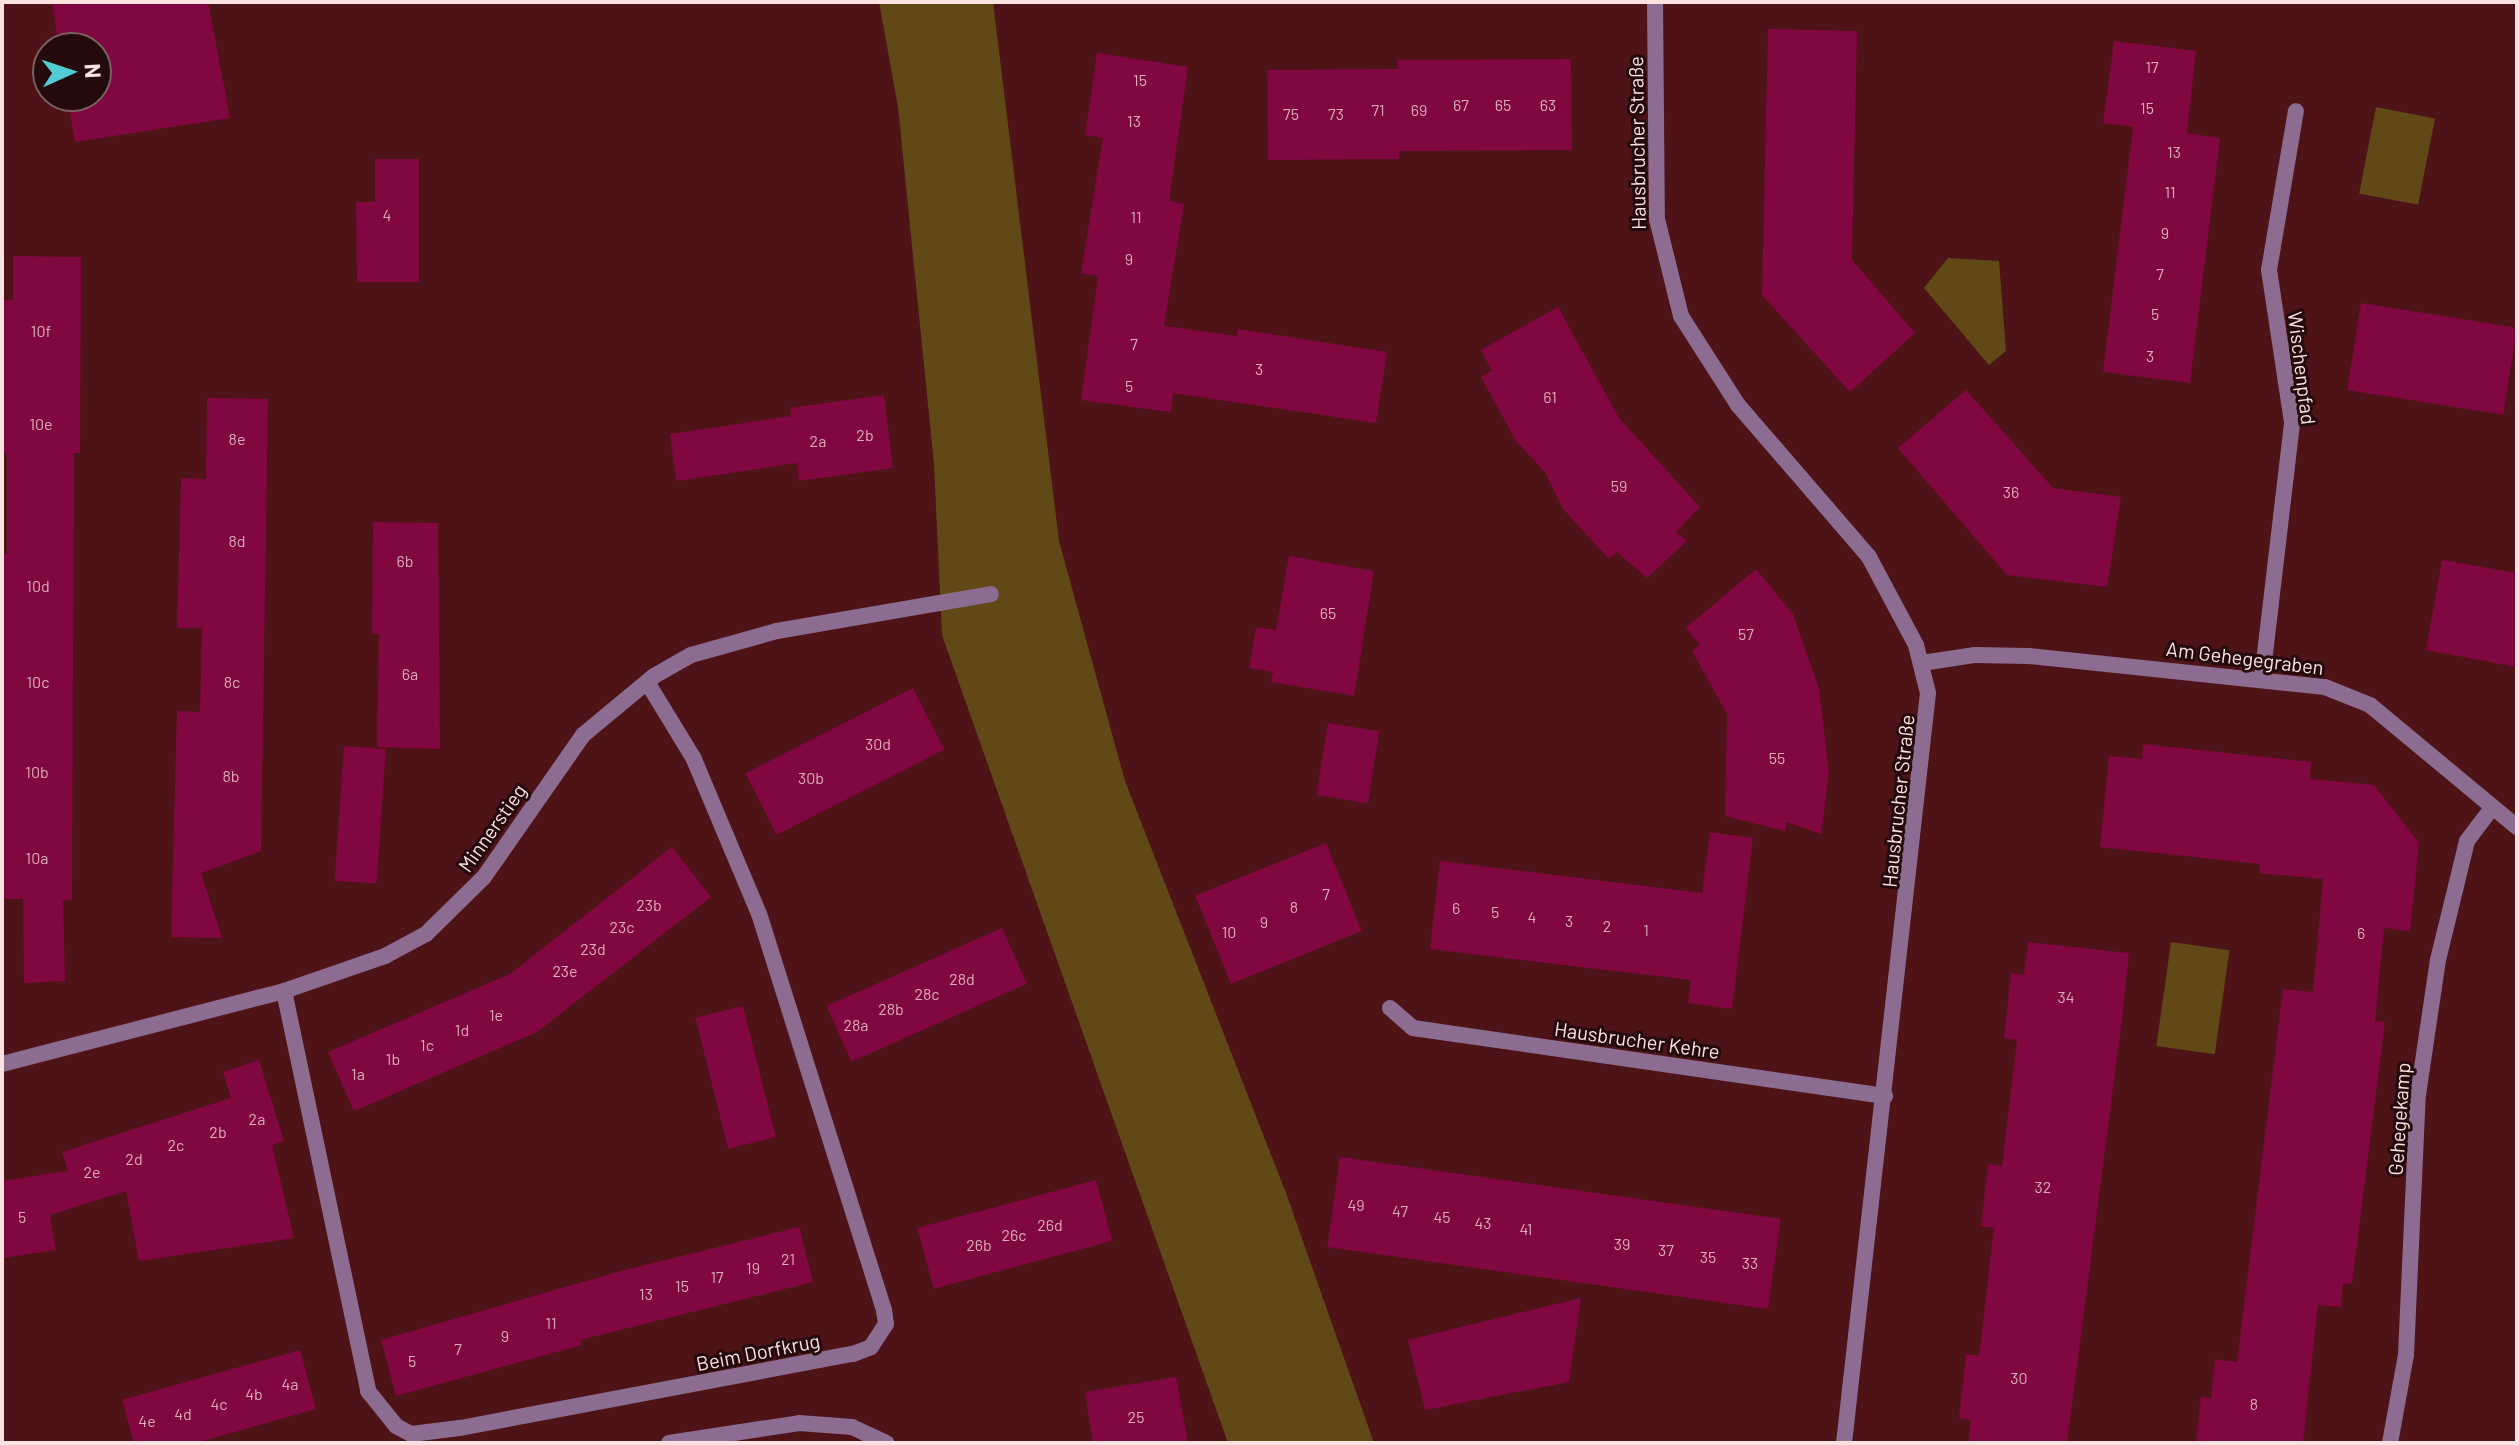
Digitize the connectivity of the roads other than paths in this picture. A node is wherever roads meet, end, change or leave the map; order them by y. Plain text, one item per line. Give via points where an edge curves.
1 (1655, 2) edge
2 (2296, 111) dead end
3 (991, 594) dead end
4 (1922, 663) junction
5 (2262, 679) junction
6 (647, 682) junction
7 (2491, 809) junction
8 (2517, 827) edge
9 (284, 991) junction
10 (1390, 1008) dead end
11 (2, 1064) edge
12 (1885, 1096) junction
13 (669, 1443) edge
14 (886, 1443) edge
15 (1844, 1443) edge
16 (2390, 1443) edge

1 - 4 street, Hausbrucher Straße via 1657,219 1681,316 1738,405 1869,557 1905,620
2 - 5 street, Wischenpfad via 2269,270 2292,422
3 - 6 street, Minnerstieg via 732,641 691,655
4 - 5 street, Am Gehegegraben via 1975,655 2029,656
4 - 12 street, Hausbrucher Straße via 1928,720
5 - 7 street, Am Gehegegraben via 2325,687 2370,705
6 - 9 street, Minnerstieg via 583,735 484,877 426,934 385,956
6 - 9 street, Beim Dorfkrug via 694,759 759,914 884,1310 886,1324 871,1347 460,1428 411,1434 396,1426 368,1391
7 - 8 street, Am Gehegegraben
7 - 16 street, Gehegekamp via 2467,841 2438,960 2418,1095 2406,1355
9 - 11 street, Minnerstieg
10 - 12 street, Hausbrucher Kehre via 1413,1028
12 - 15 street, Hausbrucher Straße
13 - 14 street via 799,1423 852,1427

